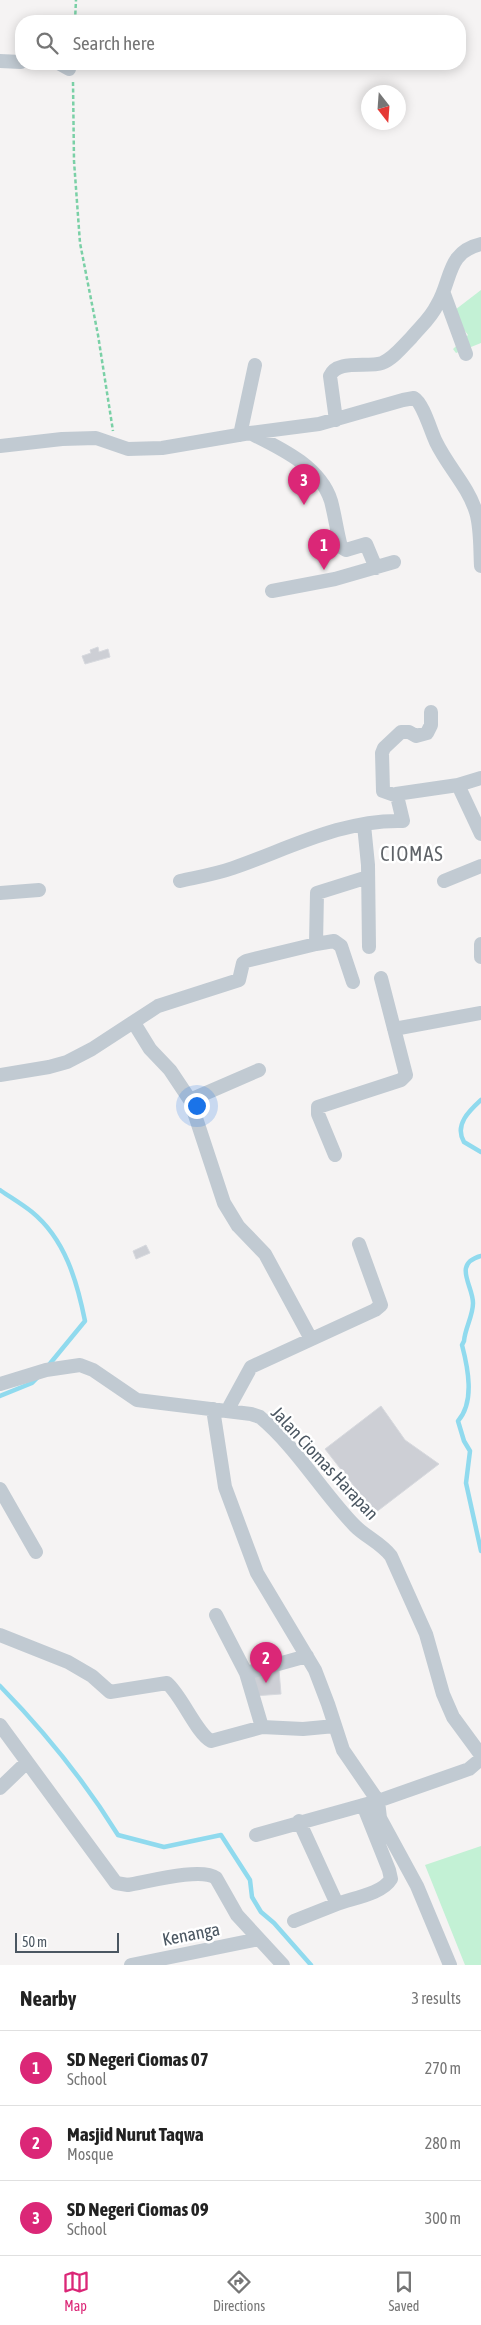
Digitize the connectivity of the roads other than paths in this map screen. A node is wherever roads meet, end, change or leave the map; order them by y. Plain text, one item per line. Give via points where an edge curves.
1 (0, 61) edge
2 (15, 62) edge
3 (481, 244) edge
4 (444, 294) junction
5 (466, 354) dead end
6 (255, 365) dead end
7 (336, 420) junction
8 (245, 434) junction
9 (0, 446) edge
10 (477, 505) edge
11 (394, 562) dead end
12 (481, 566) edge
13 (376, 568) junction
14 (272, 591) dead end
15 (431, 712) dead end
16 (481, 778) edge
17 (458, 784) junction
18 (396, 794) junction
19 (364, 825) junction
20 (481, 834) edge
21 (481, 866) edge
22 (368, 877) junction
23 (444, 881) dead end
24 (180, 882) dead end
25 (39, 890) dead end
26 (0, 893) edge
27 (316, 944) junction
28 (481, 944) edge
29 (369, 947) dead end
30 (481, 957) edge
31 (380, 978) dead end
32 (353, 982) dead end
33 (481, 1013) edge
34 (134, 1023) junction
35 (394, 1028) junction
36 (259, 1070) dead end
37 (0, 1075) edge
38 (190, 1100) junction
39 (336, 1155) dead end
40 (360, 1244) dead end
41 (311, 1339) junction
42 (0, 1384) edge
43 (213, 1409) junction
44 (227, 1411) junction
45 (0, 1489) edge
46 (36, 1552) dead end
47 (216, 1615) dead end
48 (0, 1635) edge
49 (307, 1656) junction
50 (246, 1673) junction
51 (0, 1725) edge
52 (335, 1726) junction
53 (262, 1727) junction
54 (480, 1753) edge
55 (27, 1762) junction
56 (0, 1788) edge
57 (378, 1801) junction
58 (363, 1805) junction
59 (299, 1821) junction
60 (256, 1834) dead end
61 (337, 1904) junction
62 (294, 1920) dead end
63 (259, 1939) junction
64 (131, 1965) edge
65 (283, 1965) edge
66 (450, 1965) edge

1 - 2 street
3 - 4 street via 466,250 451,266
4 - 5 street
4 - 7 street via 426,321 389,360 348,366 331,373
6 - 8 street
7 - 8 street
7 - 10 street via 403,400 417,400 437,445
8 - 9 street via 162,448 128,449 96,438 62,438
8 - 13 street via 287,453 312,471 330,501 341,547 346,550 366,544
10 - 12 street
11 - 13 street
13 - 14 street
15 - 18 street via 427,733 416,736 401,732 384,748 383,790
16 - 17 street
17 - 18 street
17 - 20 street
18 - 19 street via 403,821
19 - 22 street
19 - 24 street via 284,848 228,870
21 - 23 street
22 - 27 street via 317,893
22 - 29 street
25 - 26 street
27 - 32 street via 338,943
27 - 34 street via 246,961 239,980 158,1006
28 - 30 street
31 - 35 street
33 - 35 street
34 - 37 street via 67,1062
34 - 38 street
35 - 39 street via 406,1071 404,1078 318,1107
36 - 38 street
38 - 41 street via 224,1203 238,1226 264,1254
40 - 41 street via 381,1305
41 - 44 street via 251,1367
42 - 43 street, Jalan Ciomas Harapan via 46,1370 80,1365 94,1370 137,1400
43 - 44 street, Jalan Ciomas Harapan
43 - 49 street via 225,1487 253,1564
44 - 54 street, Jalan Ciomas Harapan via 256,1415 264,1421 355,1526 391,1556 426,1634 453,1717
45 - 46 street
47 - 50 street
48 - 53 street via 68,1662 92,1676 110,1692 167,1683 204,1736 211,1740
49 - 50 street
49 - 52 street
50 - 53 street
51 - 55 street
52 - 53 street via 303,1729
52 - 57 street via 346,1757
54 - 57 street via 469,1769
55 - 56 street
55 - 63 street via 116,1884 212,1875 237,1915
57 - 58 street
57 - 66 street via 380,1818 417,1886
58 - 59 street
58 - 61 street via 391,1879 378,1889
59 - 60 street
59 - 61 street
61 - 62 street
63 - 64 street, Kenanga
63 - 65 street

